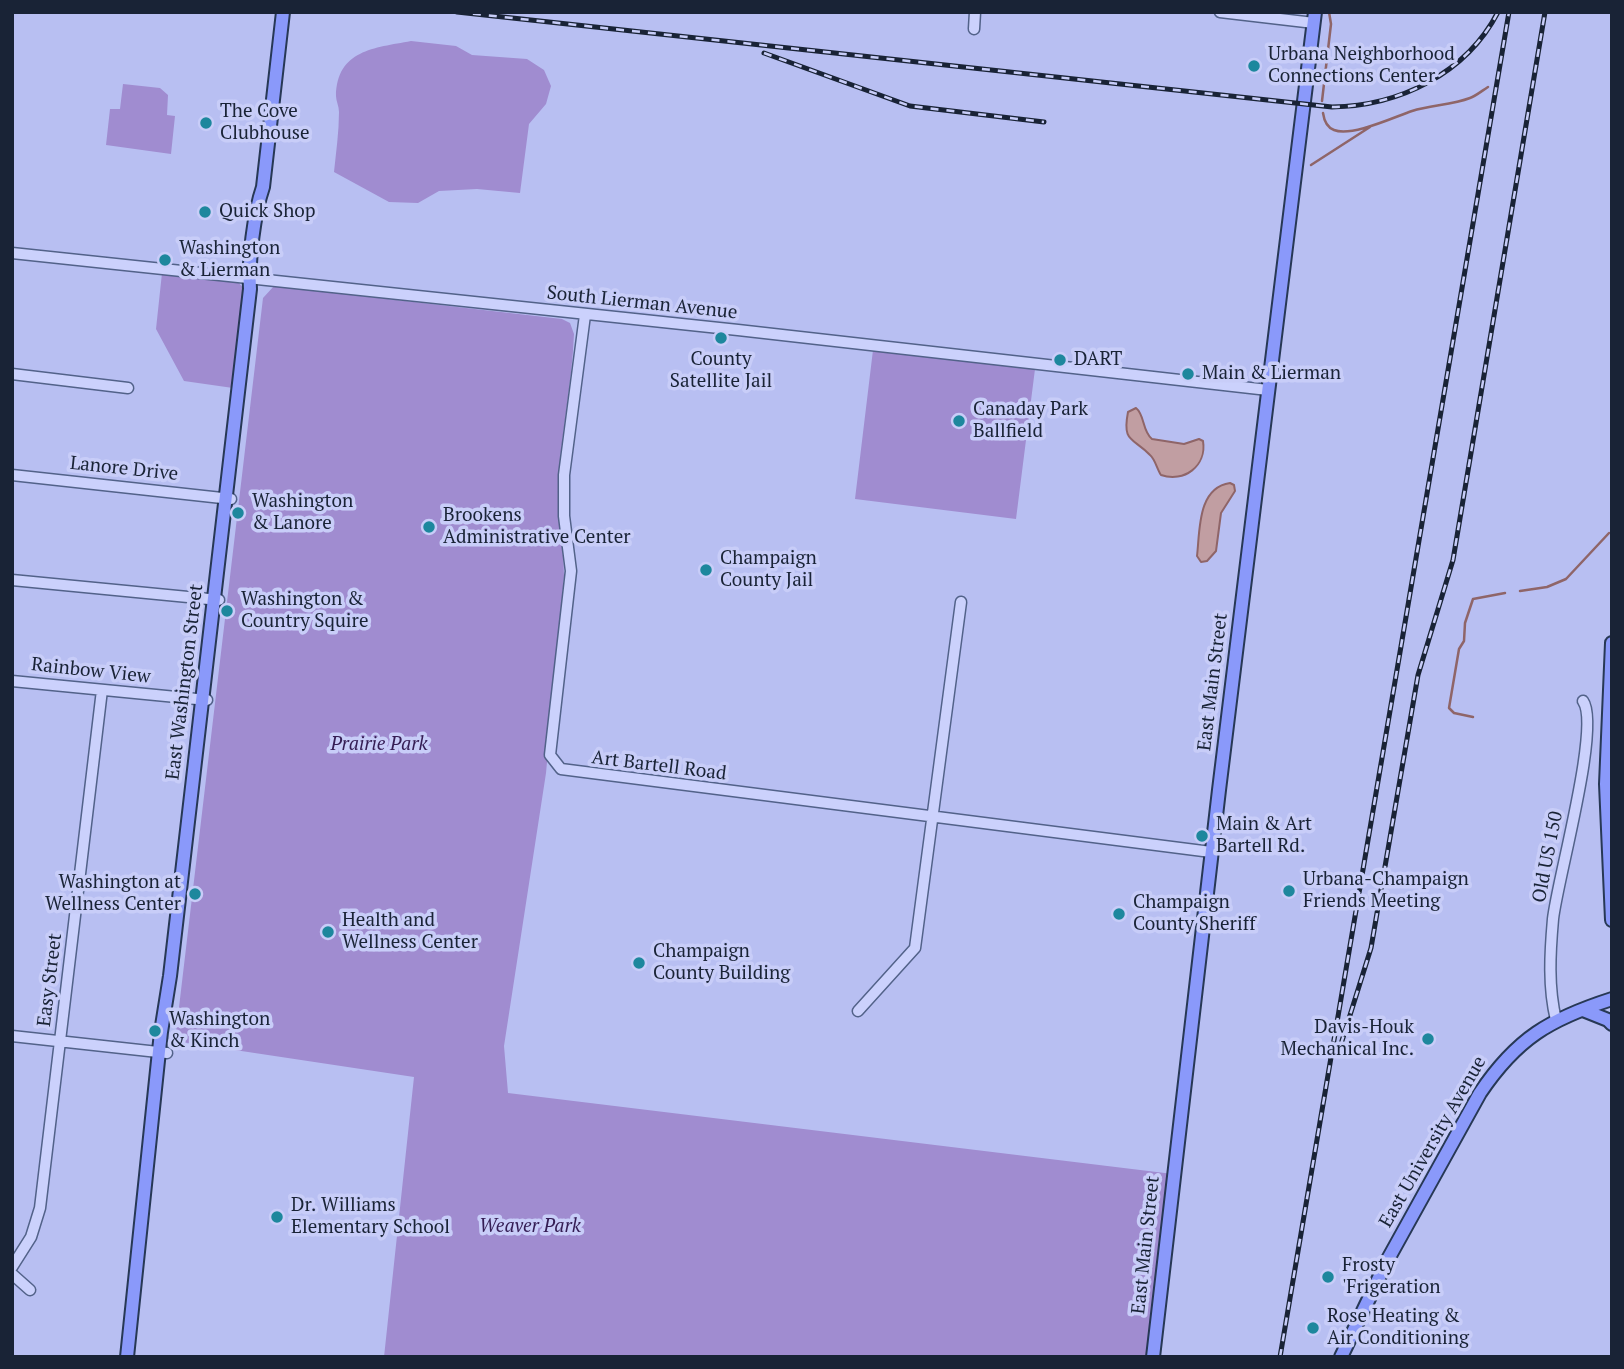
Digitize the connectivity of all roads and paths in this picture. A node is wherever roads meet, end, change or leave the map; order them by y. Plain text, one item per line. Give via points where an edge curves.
1 (283, 12) edge
2 (289, 12) edge
3 (975, 12) edge
4 (1220, 12) edge
5 (1315, 18) edge
6 (974, 29) dead end
7 (12, 253) edge
8 (254, 279) junction
9 (584, 315) junction
10 (12, 374) edge
11 (128, 388) dead end
12 (1268, 390) junction
13 (12, 475) edge
14 (229, 498) junction
15 (12, 580) edge
16 (217, 600) junction
17 (961, 602) dead end
18 (1612, 643) edge
19 (12, 681) edge
20 (102, 690) junction
21 (205, 700) junction
22 (1583, 701) dead end
23 (932, 818) junction
24 (1212, 852) junction
25 (1612, 920) edge
26 (1612, 999) edge
27 (1583, 1010) junction
28 (858, 1011) dead end
29 (1556, 1020) junction
30 (1612, 1024) edge
31 (12, 1036) edge
32 (60, 1042) junction
33 (163, 1053) junction
34 (12, 1267) edge
35 (12, 1274) edge
36 (30, 1290) dead end
37 (127, 1357) edge
38 (132, 1357) edge
39 (1153, 1357) edge
40 (1340, 1357) edge

1 - 8 main road, East Washington Street
2 - 8 main road, East Washington Street
3 - 6 street
4 - 5 street
5 - 12 main road, East Main Street
7 - 8 street, South Lierman Avenue
8 - 9 street, South Lierman Avenue
8 - 14 main road, East Washington Street
9 - 12 street, South Lierman Avenue
9 - 23 street, Art Bartell Road via 564,475 571,570 552,760 567,772
10 - 11 street
12 - 24 main road, East Main Street
13 - 14 street, Lanore Drive
14 - 16 main road, East Washington Street
15 - 16 street
16 - 21 main road, East Washington Street
17 - 23 street
18 - 25 main road via 1606,785
19 - 20 street, Rainbow View
20 - 21 street, Rainbow View
20 - 32 street, Easy Street
21 - 33 main road, East Washington Street
22 - 29 street, Old US 150 via 1588,716 1584,761 1551,941 1550,994
23 - 24 street, Art Bartell Road
23 - 28 street via 915,948
24 - 39 main road, East Main Street
26 - 27 main road, East University Avenue
27 - 29 main road, East University Avenue
27 - 30 main road
29 - 40 main road, East University Avenue via 1515,1048 1480,1093
31 - 32 street
32 - 33 street
32 - 34 street, Easy Street via 40,1208 31,1237
33 - 37 main road, East Washington Street
33 - 38 main road, East Washington Street
35 - 36 street

